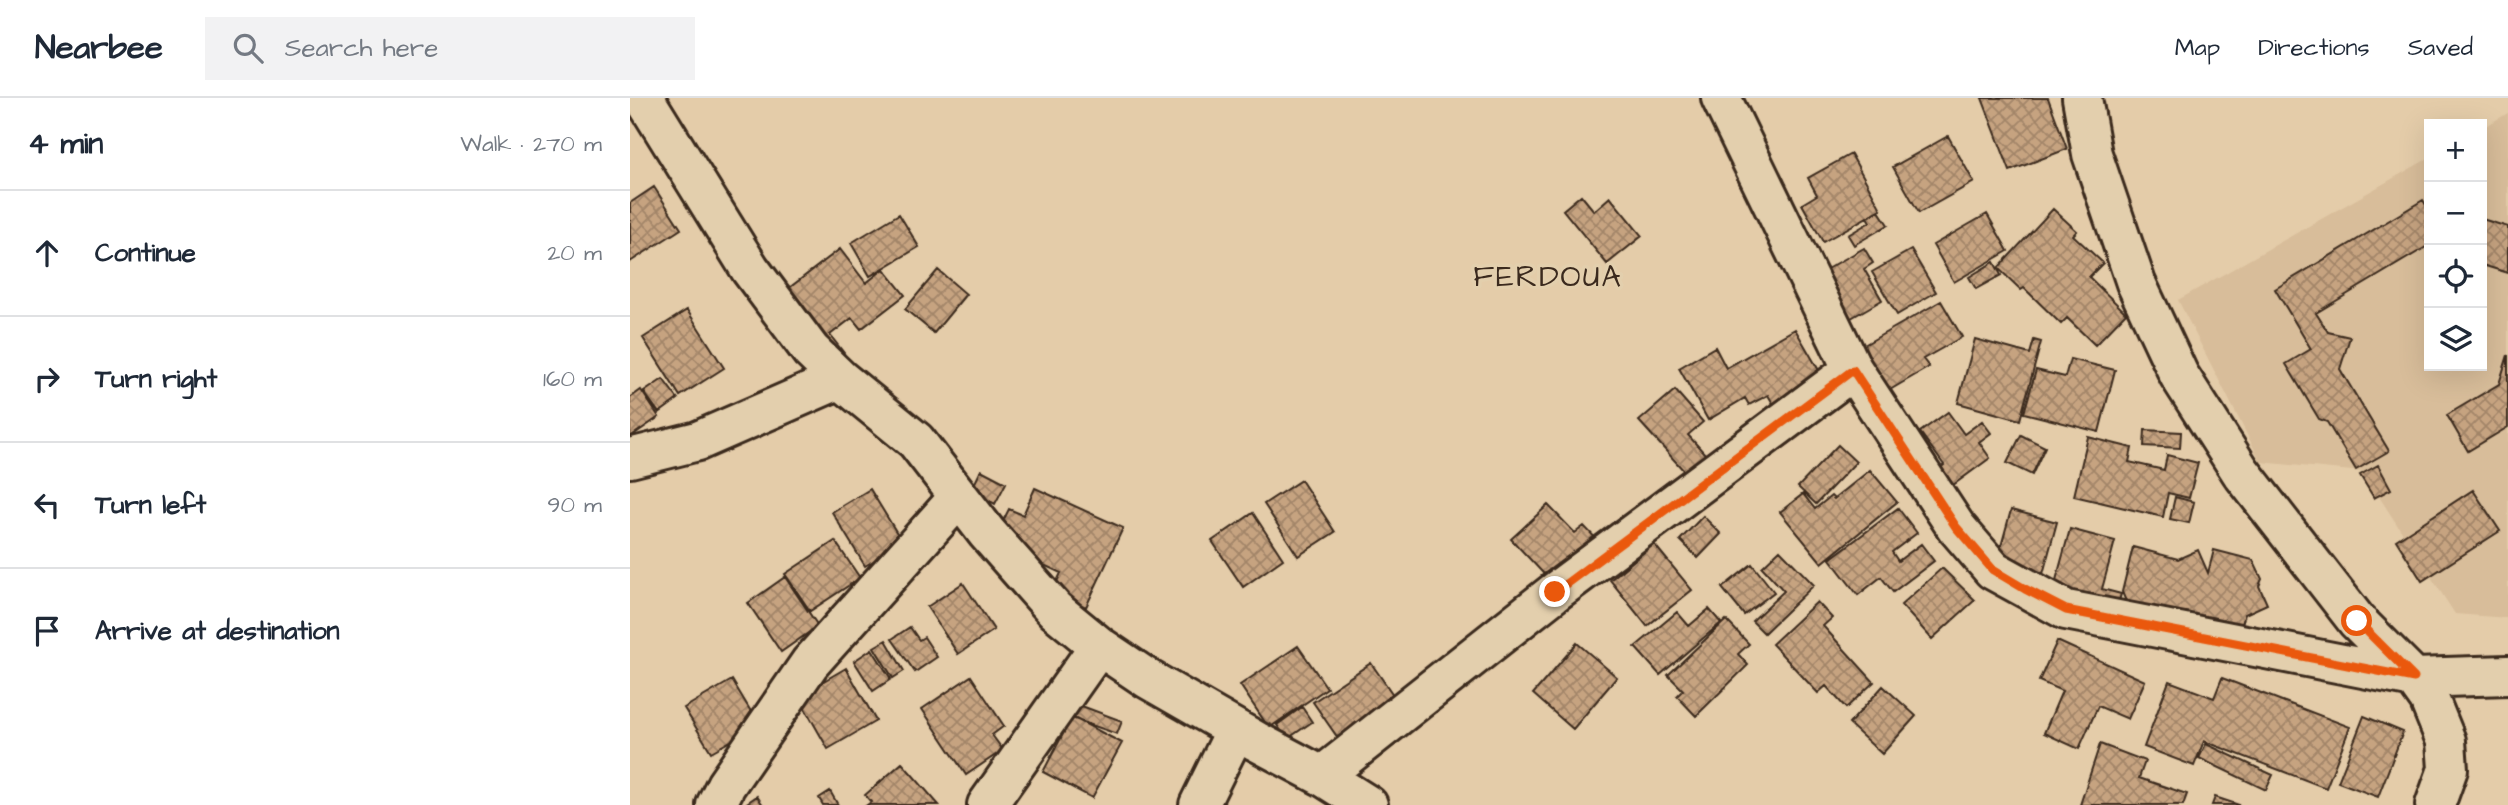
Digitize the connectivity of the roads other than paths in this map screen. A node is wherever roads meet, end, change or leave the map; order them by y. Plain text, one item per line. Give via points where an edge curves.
1 (644, 98) edge
2 (1721, 98) edge
3 (2082, 98) edge
4 (1853, 370) junction
5 (840, 379) junction
6 (630, 458) edge
7 (959, 496) junction
8 (1099, 646) junction
9 (2508, 675) edge
10 (2414, 678) junction
11 (1236, 730) junction
12 (1322, 776) junction
13 (716, 805) edge
14 (987, 805) edge
15 (1199, 805) edge
16 (1367, 805) edge
17 (2435, 805) edge

1 - 5 street via 750,269 811,351
2 - 4 street
3 - 10 street via 2092,154 2132,270 2179,375 2249,483 2357,621
4 - 10 street via 1956,527 1993,570 2025,589 2066,610
4 - 12 street via 1555,592
5 - 6 street via 698,440
5 - 7 street via 916,441
7 - 8 street via 1055,610
7 - 13 street via 810,663
8 - 11 street
8 - 14 street
9 - 10 street
10 - 17 street via 2429,699 2446,741 2448,769
11 - 12 street
11 - 15 street
12 - 16 street

